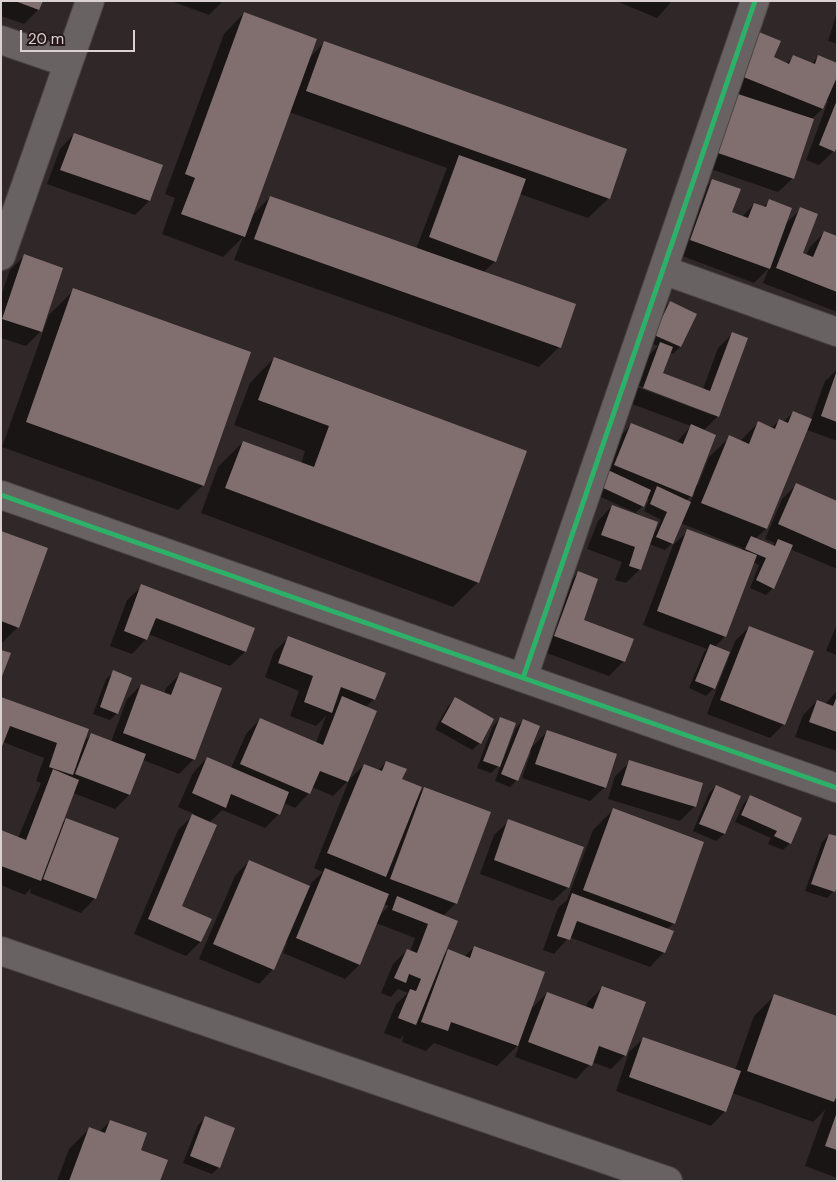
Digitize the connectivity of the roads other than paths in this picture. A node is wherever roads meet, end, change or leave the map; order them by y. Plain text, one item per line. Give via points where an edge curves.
1 (90, 1) edge
2 (755, 1) edge
3 (1, 40) edge
4 (68, 63) junction
5 (1, 256) edge
6 (663, 270) junction
7 (837, 332) edge
8 (1, 495) edge
9 (523, 678) junction
10 (837, 788) edge
11 (1, 951) edge
12 (668, 1181) edge

1 - 4 street
2 - 6 street
3 - 4 street
4 - 5 street
6 - 7 street
6 - 9 street
8 - 9 street
9 - 10 street
11 - 12 street

